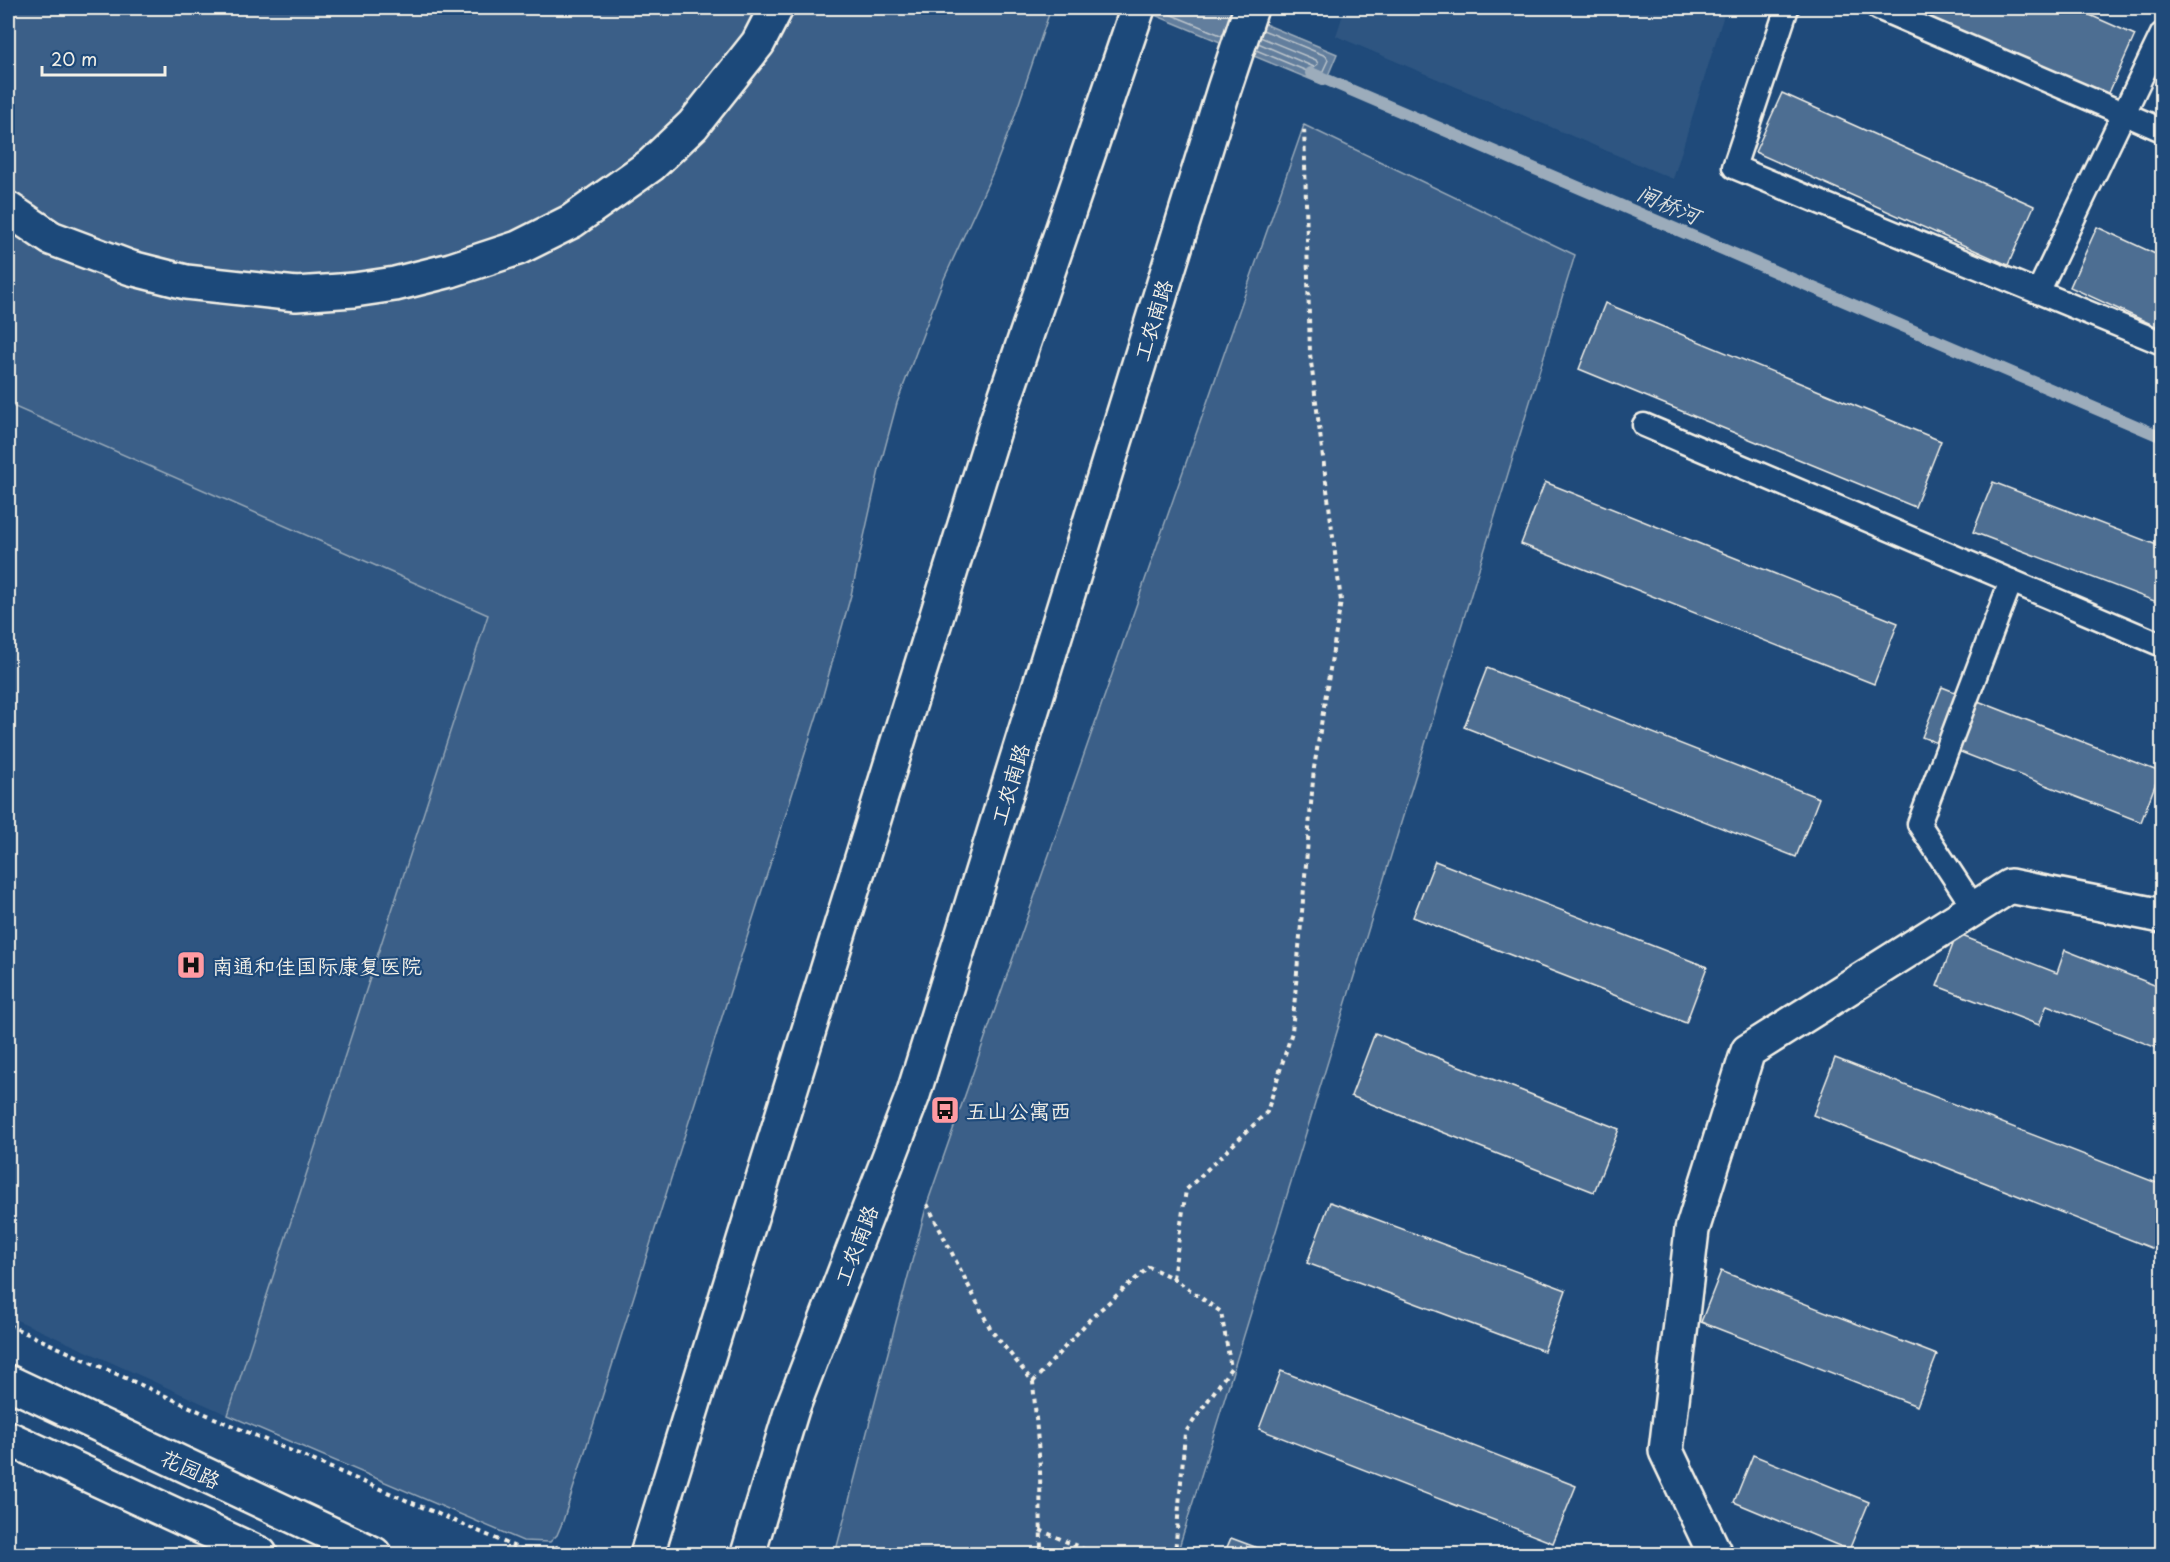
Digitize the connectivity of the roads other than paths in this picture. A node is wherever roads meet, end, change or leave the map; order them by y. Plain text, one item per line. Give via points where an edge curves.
1 (776, 8) edge
2 (1251, 8) edge
3 (1787, 8) edge
4 (1878, 8) edge
5 (1135, 18) edge
6 (2163, 34) edge
7 (2124, 113) junction
8 (2163, 130) edge
9 (8, 209) edge
10 (2038, 292) junction
11 (2163, 343) edge
12 (1644, 425) dead end
13 (2012, 581) junction
14 (2163, 645) edge
15 (1974, 908) junction
16 (2163, 916) edge
17 (8, 1383) edge
18 (8, 1438) edge
19 (260, 1554) edge
20 (374, 1554) edge
21 (648, 1554) edge
22 (748, 1554) edge
23 (1715, 1554) edge

1 - 9 main road via 758,43 715,98 651,165 572,221 518,248 451,270 354,290 296,294 186,282 131,268 51,238
2 - 22 main road, 工农南路 via 913,1095 792,1409
3 - 10 lane via 1734,167
4 - 7 lane
5 - 21 main road via 997,421
6 - 7 lane
7 - 8 lane
7 - 10 lane
10 - 11 lane
12 - 13 lane
13 - 14 lane
13 - 15 lane via 1919,824
15 - 16 main road via 2010,885
15 - 23 main road via 1748,1051 1692,1230 1666,1451
17 - 20 main road, 花园路
18 - 19 main road

